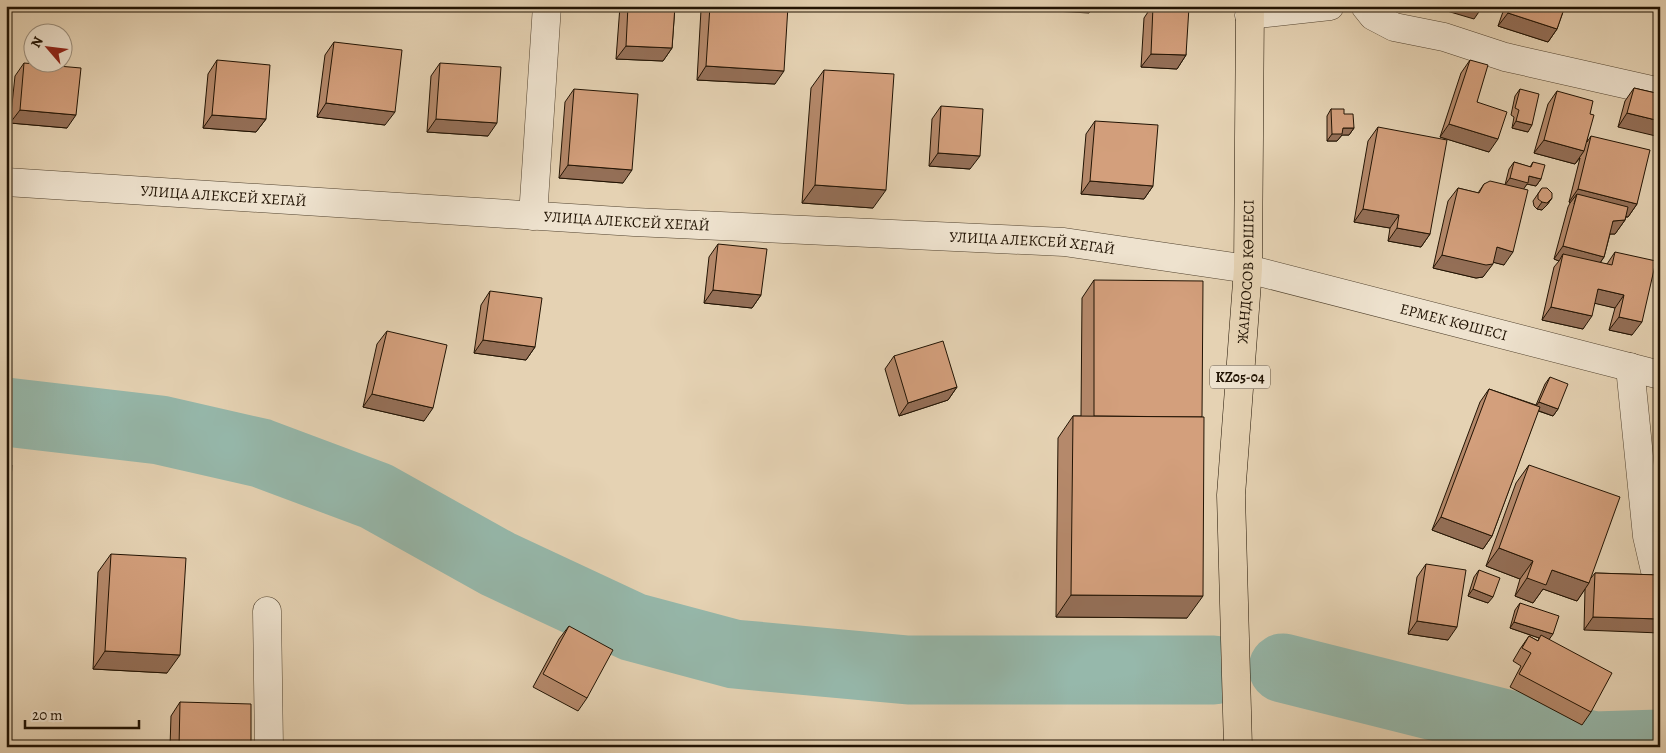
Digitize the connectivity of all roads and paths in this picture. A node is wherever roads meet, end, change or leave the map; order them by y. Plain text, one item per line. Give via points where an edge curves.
1 (547, 6) edge
2 (1330, 6) edge
3 (1365, 6) edge
4 (1249, 11) edge
5 (1660, 92) edge
6 (6, 182) edge
7 (533, 216) junction
8 (1248, 269) junction
9 (1630, 367) junction
10 (1660, 375) edge
11 (1656, 576) edge
12 (267, 611) dead end
13 (269, 747) edge
14 (1238, 747) edge

1 - 7 street
2 - 4 street
3 - 5 street via 1373,16 1394,27 1444,37 1505,57
4 - 8 main road, ЖАНДОСОВ КӨШЕСІ / KZ05-04
6 - 7 street, УЛИЦА АЛЕКСЕЙ ХЕГАЙ
7 - 8 street, УЛИЦА АЛЕКСЕЙ ХЕГАЙ via 1064,242
8 - 9 street, ЕРМЕК КӨШЕСІ
8 - 14 main road, ЖАНДОСОВ КӨШЕСІ / KZ05-04 via 1231,495
9 - 10 street, ЕРМЕК КӨШЕСІ
9 - 11 street via 1647,536
12 - 13 street

